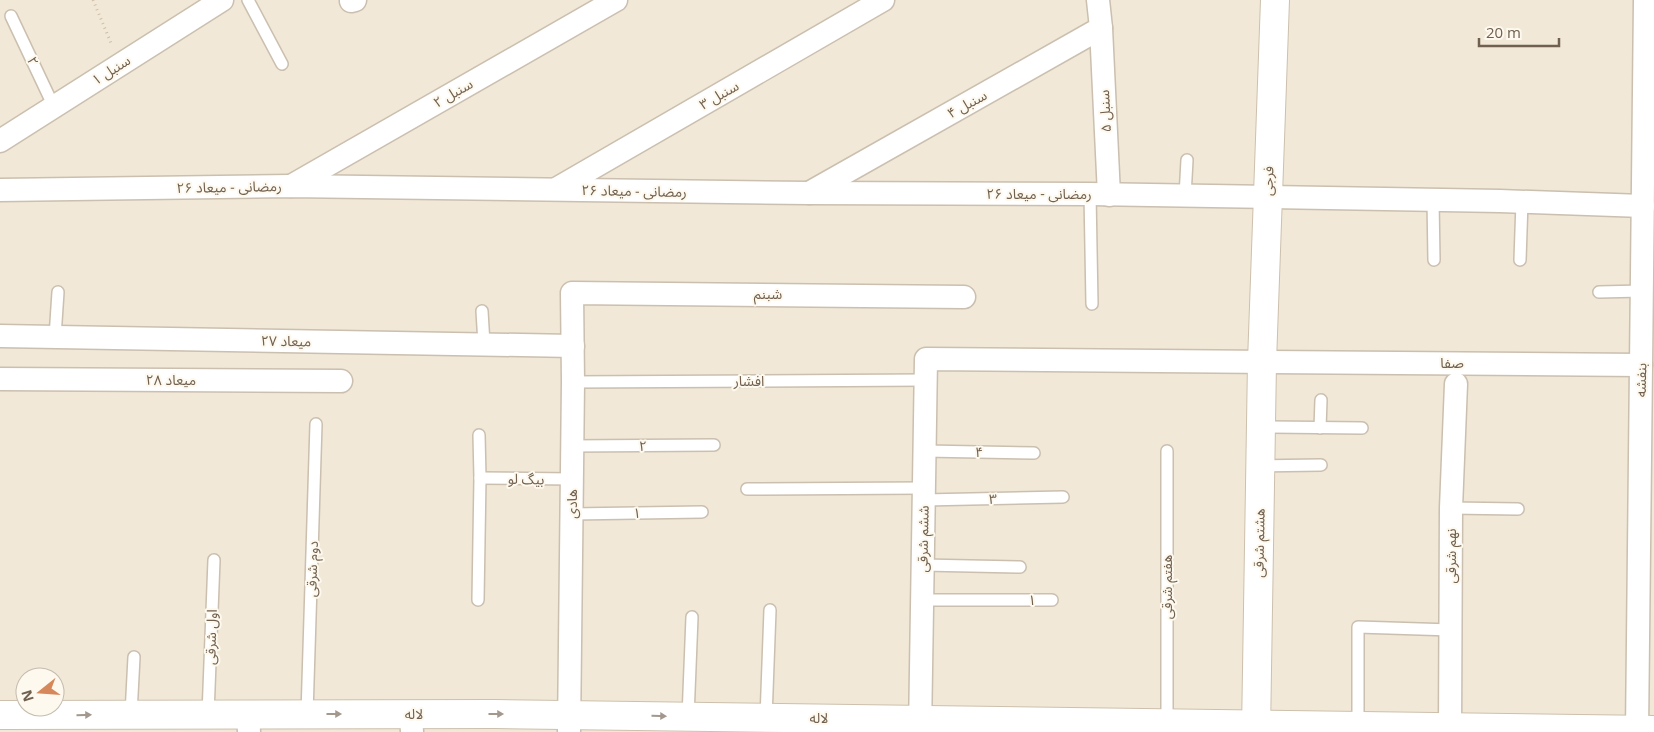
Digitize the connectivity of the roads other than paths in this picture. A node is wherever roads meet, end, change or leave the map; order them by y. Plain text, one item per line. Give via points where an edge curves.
1 (222, 0) edge
2 (248, 0) edge
3 (616, 0) edge
4 (883, 0) edge
5 (1098, 0) edge
6 (1275, 0) edge
7 (1645, 0) edge
8 (11, 16) dead end
9 (1101, 28) junction
10 (282, 64) dead end
11 (54, 107) junction
12 (1649, 117) edge
13 (0, 141) edge
14 (1187, 160) dead end
15 (1649, 182) edge
16 (290, 186) junction
17 (0, 190) edge
18 (555, 190) junction
19 (808, 193) junction
20 (1100, 195) junction
21 (1185, 196) junction
22 (1268, 198) junction
23 (1433, 200) junction
24 (1522, 202) junction
25 (1643, 206) junction
26 (1648, 235) edge
27 (1434, 260) dead end
28 (1520, 260) dead end
29 (1642, 291) junction
30 (58, 292) dead end
31 (1599, 292) dead end
32 (572, 293) joint
33 (964, 296) dead end
34 (1092, 304) dead end
35 (482, 311) dead end
36 (1648, 332) edge
37 (0, 336) edge
38 (55, 337) junction
39 (484, 344) junction
40 (572, 346) junction
41 (1262, 362) junction
42 (1641, 365) junction
43 (926, 370) junction
44 (0, 379) edge
45 (342, 381) dead end
46 (573, 382) junction
47 (1456, 384) dead end
48 (1321, 400) dead end
49 (316, 424) dead end
50 (1261, 427) junction
51 (1320, 428) junction
52 (1362, 428) dead end
53 (478, 435) dead end
54 (1647, 435) edge
55 (714, 445) dead end
56 (572, 446) junction
57 (925, 451) junction
58 (1167, 451) dead end
59 (1034, 453) dead end
60 (1321, 465) dead end
61 (1260, 466) junction
62 (480, 478) junction
63 (572, 479) junction
64 (747, 489) dead end
65 (924, 494) junction
66 (1062, 497) dead end
67 (1451, 508) junction
68 (1518, 509) dead end
69 (702, 512) dead end
70 (572, 514) junction
71 (214, 560) dead end
72 (923, 565) junction
73 (1020, 566) dead end
74 (1646, 573) edge
75 (478, 600) dead end
76 (922, 600) junction
77 (1052, 600) dead end
78 (770, 610) dead end
79 (692, 617) dead end
80 (1451, 630) junction
81 (134, 657) dead end
82 (131, 714) junction
83 (208, 714) junction
84 (307, 714) junction
85 (0, 716) edge
86 (688, 717) junction
87 (766, 718) junction
88 (249, 723) edge
89 (412, 723) edge
90 (1167, 723) junction
91 (569, 724) edge
92 (920, 726) edge
93 (1358, 726) junction
94 (1256, 728) edge
95 (1450, 730) edge
96 (1643, 731) edge

1 - 11 street, سنبل ۱
2 - 10 lane
3 - 16 street, سنبل ۲
4 - 18 street, سنبل ۳
5 - 9 street
6 - 22 street, فرجی
7 - 12 street, بنفشه
8 - 11 lane, ۲
9 - 19 street, سنبل ۴
9 - 20 street, سنبل ۵
11 - 13 street, سنبل ۱
12 - 15 street, بنفشه
14 - 21 lane
15 - 25 street, بنفشه
16 - 17 street, رمضانی - میعاد ۲۶
16 - 18 street, رمضانی - میعاد ۲۶
18 - 19 street, رمضانی - میعاد ۲۶
19 - 20 street, رمضانی - میعاد ۲۶
20 - 21 street, رمضانی - میعاد ۲۶
20 - 34 lane
21 - 22 street, رمضانی - میعاد ۲۶
22 - 23 street, رمضانی - میعاد ۲۶
22 - 41 street, فرجی
23 - 24 street, رمضانی - میعاد ۲۶
23 - 27 lane
24 - 25 street, رمضانی - میعاد ۲۶
24 - 28 lane
25 - 26 street, بنفشه
26 - 29 street, بنفشه
29 - 31 lane
29 - 36 street, بنفشه
30 - 38 lane
32 - 33 street, شبنم
32 - 40 street, هادی
35 - 39 lane
36 - 42 street, بنفشه
37 - 38 street, میعاد ۲۷
38 - 39 street, میعاد ۲۷
39 - 40 street, میعاد ۲۷
40 - 46 street, هادی
41 - 42 street, صفا
41 - 43 street, صفا
41 - 50 street, هشتم شرقی
42 - 54 street, بنفشه
43 - 46 lane, افشار
43 - 57 street, ششم شرقی
44 - 45 street, میعاد ۲۸
46 - 56 street, هادی
47 - 67 street, نهم شرقی
48 - 51 lane
49 - 84 lane, دوم شرقی
50 - 51 lane
50 - 61 street, هشتم شرقی
51 - 52 lane
53 - 62 lane
54 - 74 street, بنفشه
55 - 56 lane, ۲
56 - 63 street, هادی
57 - 59 lane, ۴
57 - 65 street, ششم شرقی
58 - 90 lane, هفتم شرقی
60 - 61 lane
61 - 94 street, هشتم شرقی
62 - 63 lane, بیگ لو
62 - 75 lane
63 - 70 street, هادی
64 - 65 lane, ۳
65 - 66 lane, ۳
65 - 72 street, ششم شرقی
67 - 68 lane
67 - 80 street, نهم شرقی
69 - 70 lane, ۱
70 - 91 street, هادی
71 - 83 lane, اول شرقی
72 - 73 lane
72 - 76 street, ششم شرقی
74 - 96 street, بنفشه
76 - 77 lane, ۱
76 - 92 street, ششم شرقی
78 - 87 lane
79 - 86 lane
80 - 93 lane via 1358,628
80 - 95 street, نهم شرقی
81 - 82 lane
82 - 83 street, لاله
85 -> 82 street, لاله
83 - 88 street, لاله
84 - 88 street, لاله
84 -> 89 street, لاله
86 - 87 street, لاله
91 -> 86 street, لاله
87 - 92 street, لاله
89 -> 91 street, لاله
90 - 92 street, لاله
90 - 94 street, لاله
93 - 94 street, لاله
93 - 95 street, لاله
95 - 96 street, لاله

